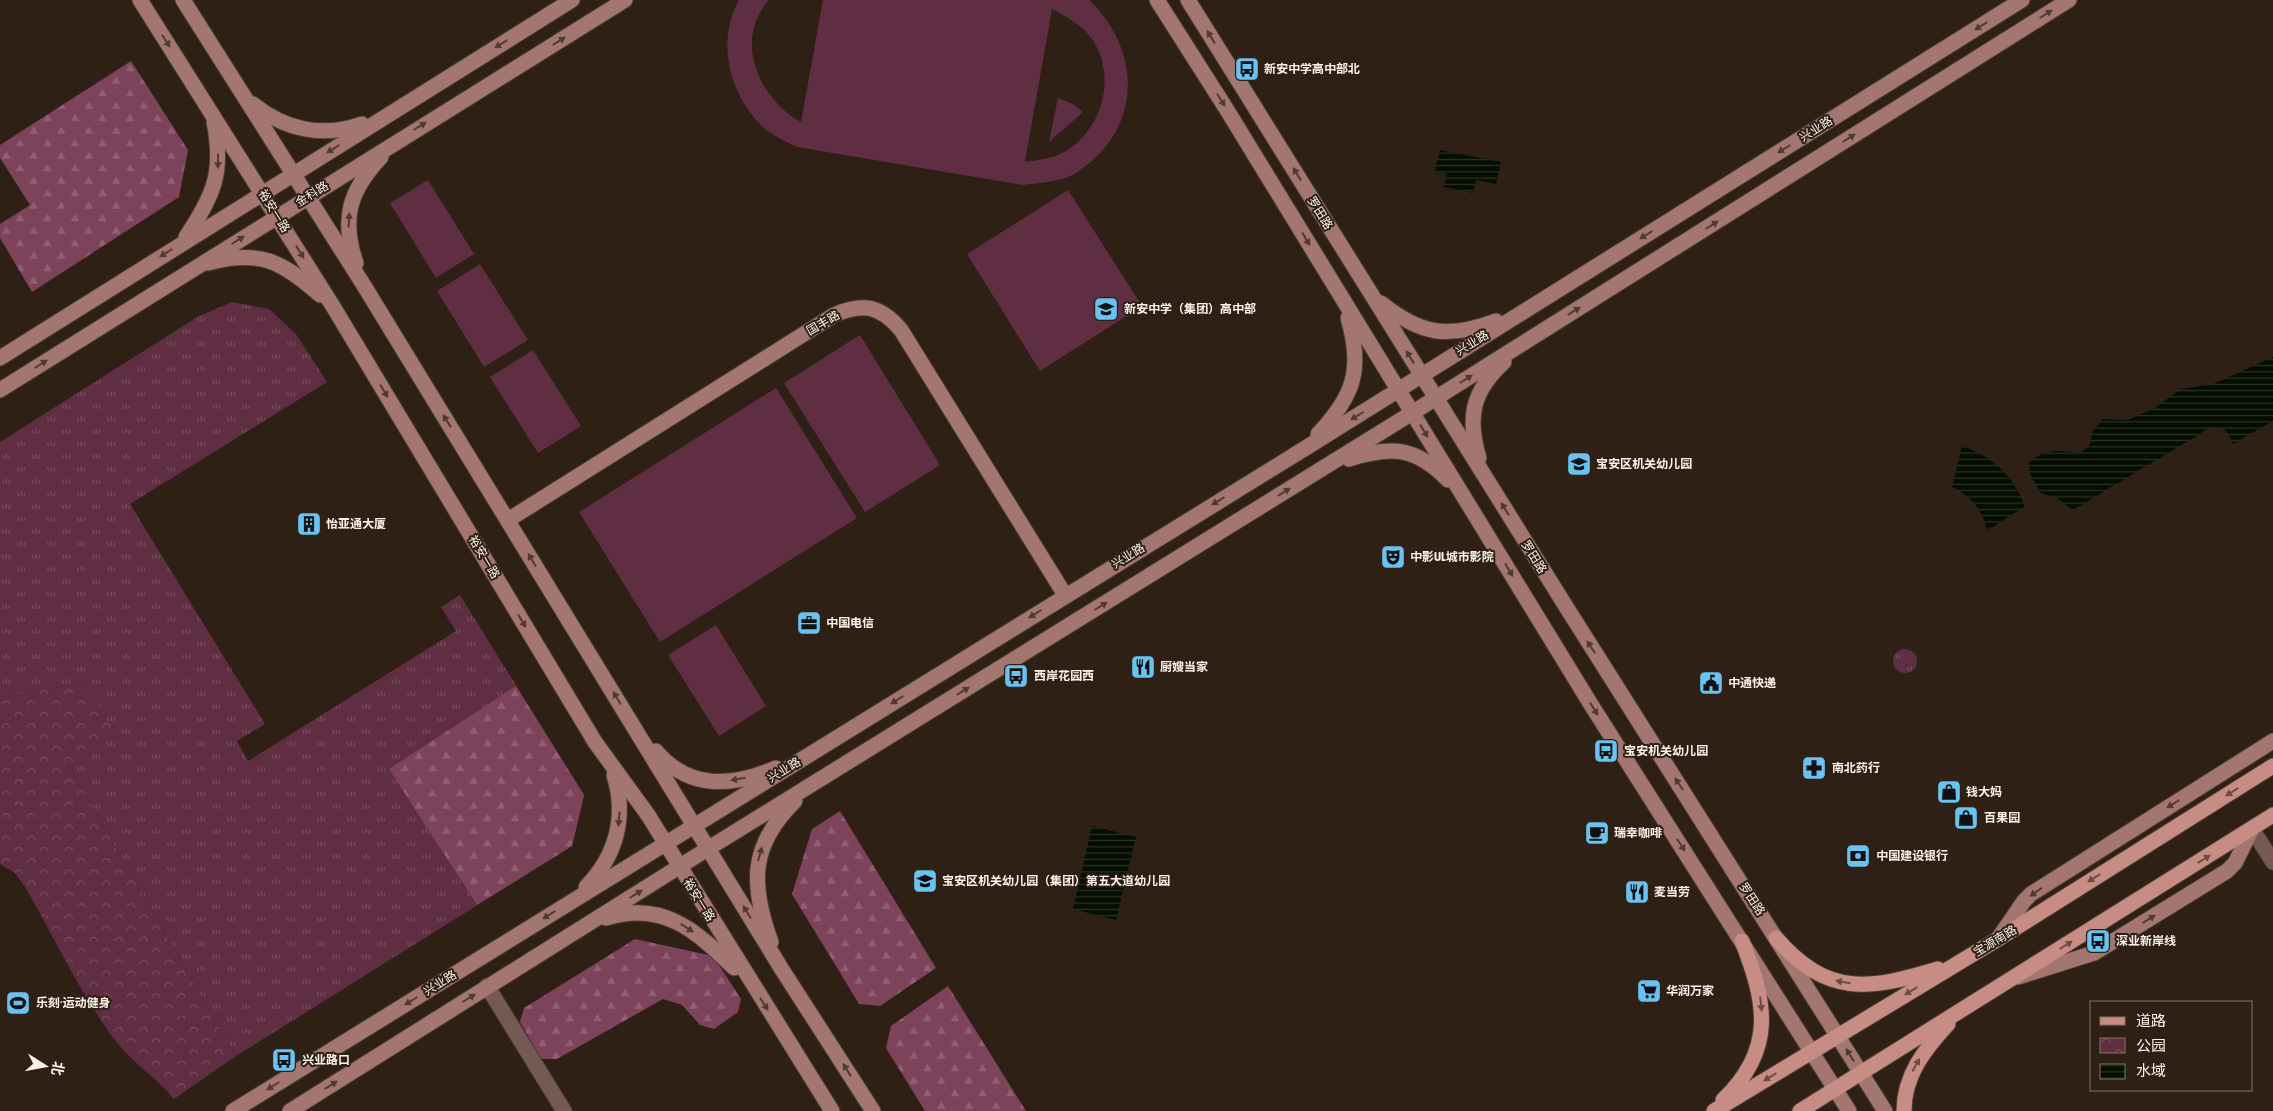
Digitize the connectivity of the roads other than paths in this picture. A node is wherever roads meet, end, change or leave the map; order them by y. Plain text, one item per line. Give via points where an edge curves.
1 (140, 0) edge
2 (183, 0) edge
3 (572, 0) edge
4 (625, 0) edge
5 (1157, 0) edge
6 (1188, 0) edge
7 (2022, 0) edge
8 (2069, 0) edge
9 (242, 94) junction
10 (212, 113) junction
11 (385, 116) junction
12 (395, 141) junction
13 (293, 174) junction
14 (262, 193) junction
15 (308, 196) junction
16 (277, 215) junction
17 (183, 242) junction
18 (195, 267) junction
19 (1364, 283) junction
20 (363, 284) junction
21 (1342, 297) junction
22 (334, 308) junction
23 (1523, 312) junction
24 (1533, 338) junction
25 (0, 358) edge
26 (1421, 375) junction
27 (0, 390) edge
28 (1398, 390) junction
29 (1436, 398) junction
30 (1412, 413) junction
31 (1304, 449) junction
32 (1319, 470) junction
33 (1492, 488) junction
34 (1468, 502) junction
35 (508, 520) junction
36 (1065, 595) junction
37 (631, 721) junction
38 (2273, 741) edge
39 (595, 742) junction
40 (816, 751) junction
41 (2273, 766) edge
42 (832, 772) junction
43 (2273, 815) edge
44 (694, 825) junction
45 (2252, 828) junction
46 (665, 844) junction
47 (708, 848) junction
48 (2273, 862) edge
49 (679, 867) junction
50 (572, 900) junction
51 (590, 922) junction
52 (1776, 938) junction
53 (1998, 939) junction
54 (1742, 941) junction
55 (1958, 962) junction
56 (781, 968) junction
57 (2009, 980) junction
58 (750, 982) junction
59 (487, 986) junction
60 (1965, 1007) junction
61 (1838, 1035) junction
62 (1812, 1051) junction
63 (1861, 1073) junction
64 (1835, 1089) junction
65 (233, 1111) edge
66 (290, 1111) edge
67 (564, 1111) edge
68 (832, 1111) edge
69 (873, 1111) edge
70 (1712, 1111) edge
71 (1800, 1111) edge
72 (1849, 1111) edge
73 (1885, 1111) edge
74 (1904, 1111) edge

1 -> 10 main road, 裕安一路
2 - 9 main road
3 -> 11 main road
12 -> 4 main road, 金科路
5 -> 21 main road, 罗田路
19 -> 6 main road, 罗田路
7 -> 23 main road, 兴业路
24 -> 8 main road, 兴业路
9 - 11 main road via 265,114 292,127 307,130 338,131
9 - 13 main road
10 - 14 main road, 裕安一路
10 -> 17 main road via 219,153 217,180 209,202
11 -> 13 main road
12 - 15 main road, 金科路
20 -> 12 main road via 350,241 349,212 353,194
13 - 14 main road
13 - 15 main road
14 - 16 main road, 裕安一路
14 - 17 main road
15 - 16 main road, 金科路
15 - 20 main road
18 -> 16 main road, 金科路
16 -> 22 main road, 裕安一路
17 -> 25 main road
18 - 22 main road via 239,257 267,259 292,272
27 -> 18 main road, 金科路
19 - 23 main road via 1394,313 1428,330 1447,333 1467,330
26 -> 19 main road, 罗田路
35 -> 20 main road
21 - 28 main road, 罗田路
21 - 31 main road via 1354,340 1354,376 1338,411
22 -> 39 main road, 裕安一路
23 - 26 main road, 兴业路
29 -> 24 main road, 兴业路
24 - 33 main road via 1497,368 1479,392 1474,405 1475,445
26 - 28 main road, 兴业路
26 - 29 main road, 罗田路
28 - 30 main road, 罗田路
28 -> 31 main road, 兴业路
29 - 30 main road, 兴业路
29 - 33 main road, 罗田路
30 - 32 main road, 兴业路
30 -> 34 main road, 罗田路
31 -> 36 main road, 兴业路
32 - 34 main road via 1366,454 1401,451 1433,466
42 -> 32 main road, 兴业路
52 -> 33 main road, 罗田路
34 -> 54 main road, 罗田路 via 1590,703
35 - 36 main road, 国丰路 via 834,315 852,308 871,308 886,314 901,330
37 -> 35 main road
36 -> 40 main road, 兴业路
40 -> 37 main road via 749,777 705,781 689,777 662,758
37 - 44 main road
38 -> 53 main road via 2031,894
39 - 46 main road, 裕安一路
39 -> 50 main road via 615,776 620,820 606,864
40 - 44 main road, 兴业路
41 -> 53 main road, 宝源南路
42 - 47 main road, 兴业路
56 -> 42 main road via 760,896 758,860 768,835 786,810
43 - 45 main road
44 - 46 main road, 兴业路
44 - 47 main road
45 - 48 street
57 -> 45 main road
57 -> 45 main road via 2094,953 2227,872
46 - 49 main road, 裕安一路
46 - 50 main road, 兴业路
47 - 49 main road, 兴业路
56 -> 47 main road
51 -> 49 main road, 兴业路
49 - 58 main road, 裕安一路
50 -> 65 main road, 兴业路
51 -> 58 main road via 645,912 670,919 705,940
51 - 59 main road, 兴业路
55 -> 52 main road via 1886,982 1846,984 1809,970
52 - 61 main road, 罗田路
53 - 55 main road, 宝源南路
54 - 62 main road, 罗田路
54 -> 70 main road via 1762,1001 1758,1045 1734,1089
55 -> 61 main road, 宝源南路
69 -> 56 main road
57 - 60 main road
58 -> 68 main road, 裕安一路
66 -> 59 main road, 兴业路
59 - 67 street
60 - 63 main road
74 -> 60 main road via 1909,1079 1919,1059
61 - 62 main road, 宝源南路
63 -> 61 main road, 罗田路
62 - 64 main road, 罗田路
62 -> 70 main road, 宝源南路
63 - 64 main road
63 - 73 main road, 罗田路
64 - 71 main road
64 - 72 main road, 罗田路

